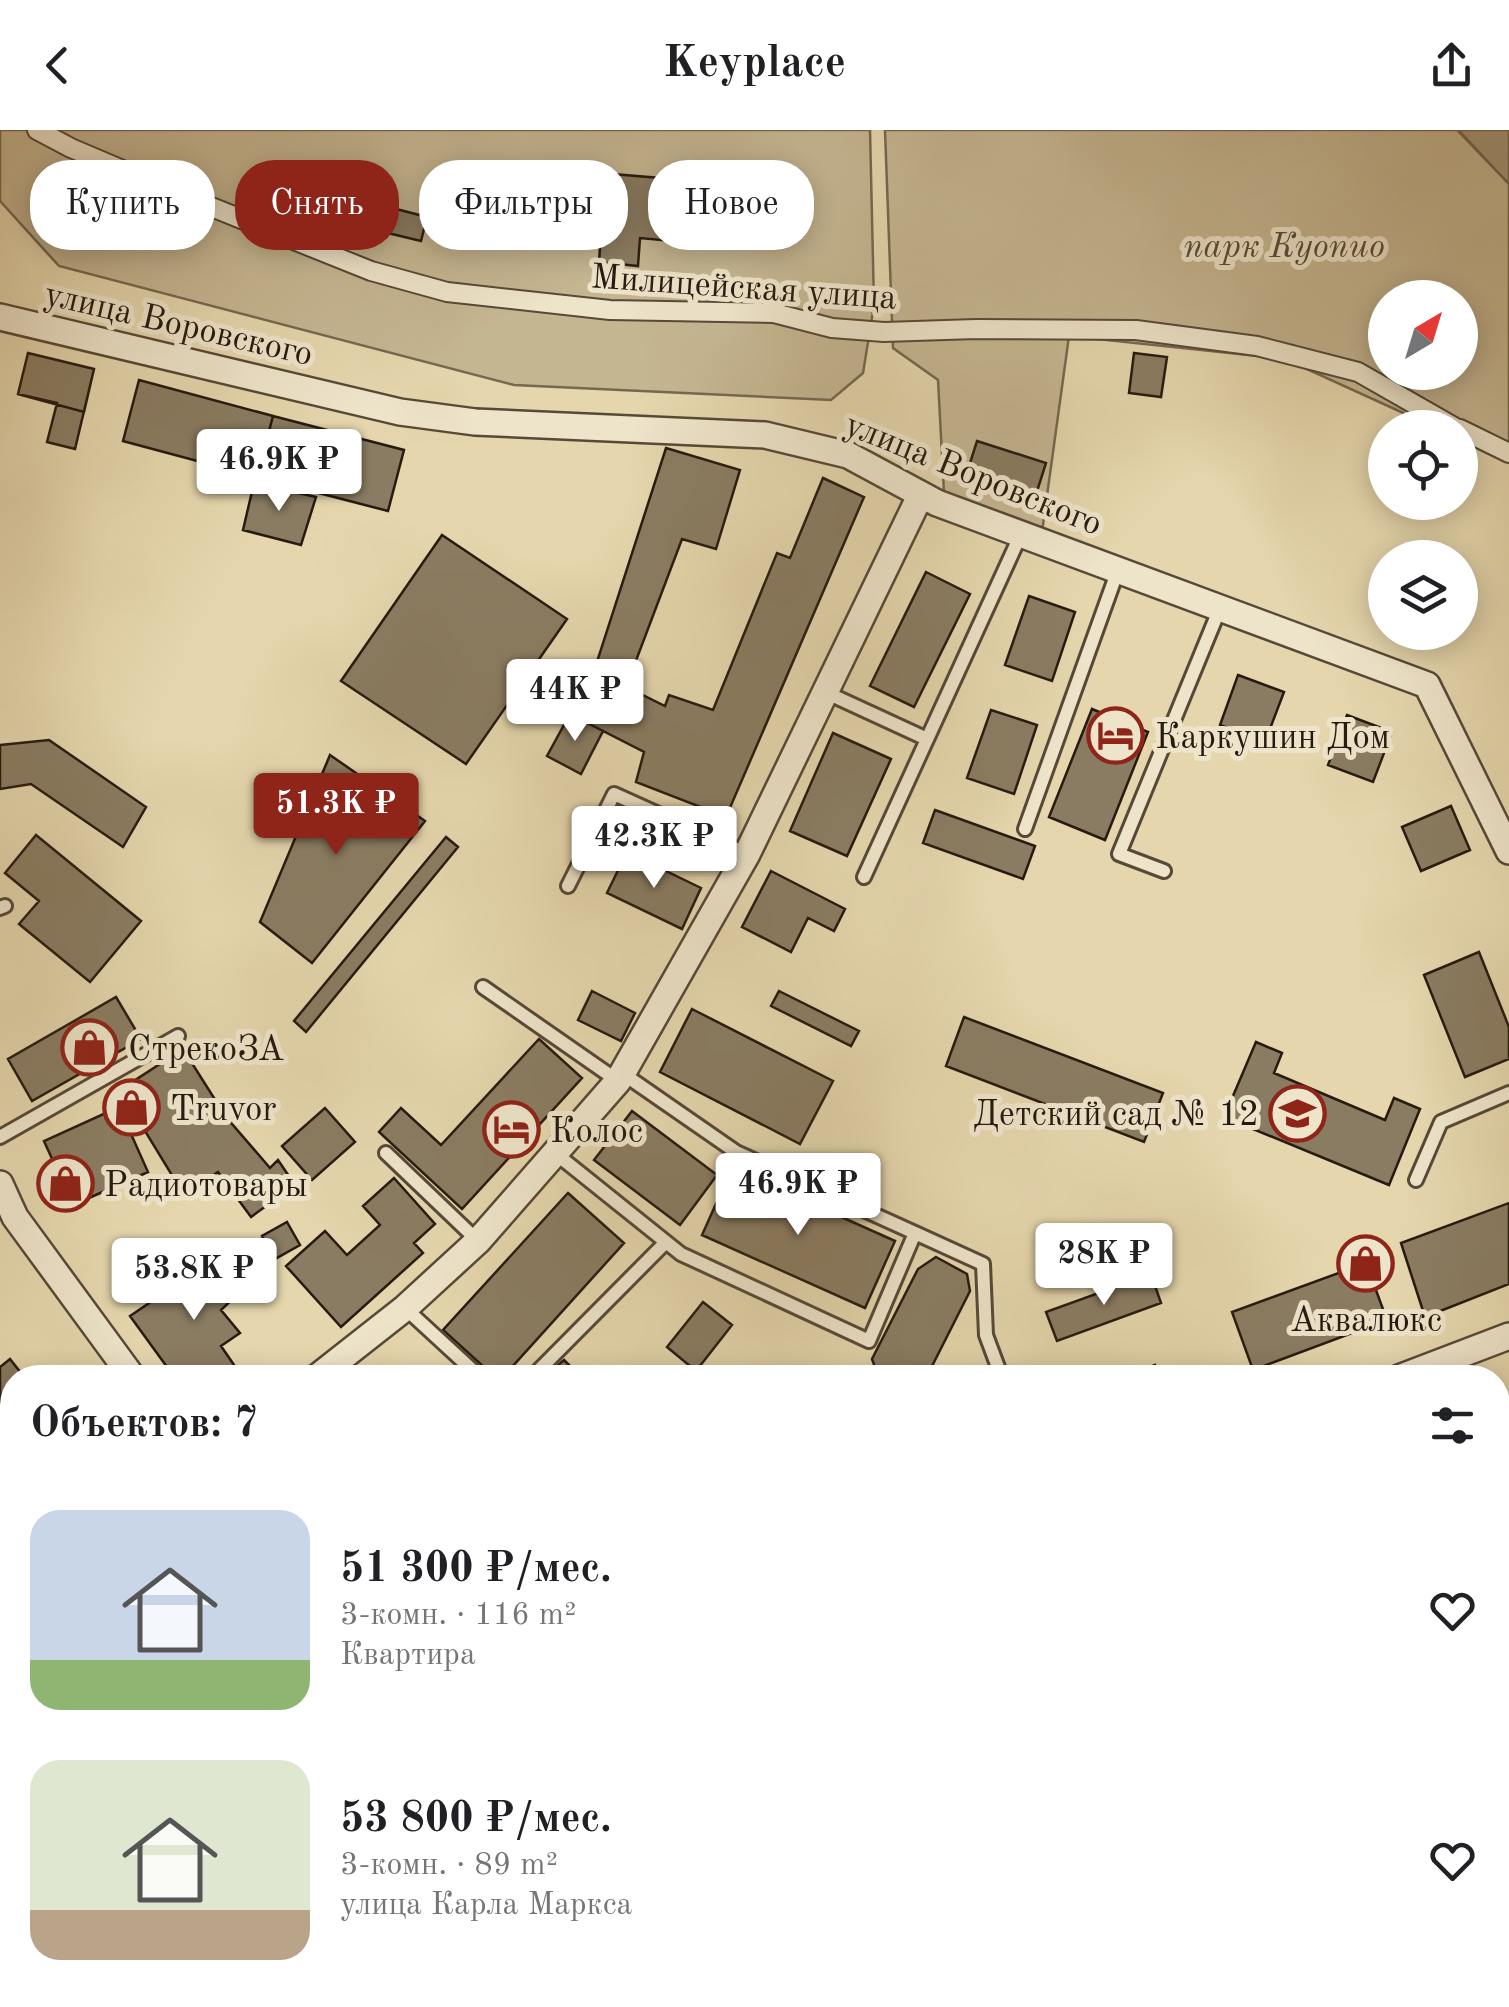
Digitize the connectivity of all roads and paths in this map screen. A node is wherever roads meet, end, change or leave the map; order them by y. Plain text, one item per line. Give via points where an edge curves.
1 (38, 130) edge
2 (0, 317) edge
3 (1426, 410) edge
4 (1478, 438) edge
5 (1509, 453) edge
6 (920, 496) junction
7 (1021, 534) junction
8 (1118, 570) junction
9 (1220, 608) junction
10 (825, 692) junction
11 (927, 738) junction
12 (1025, 829) dead end
13 (1509, 851) edge
14 (747, 854) junction
15 (1164, 871) dead end
16 (864, 877) dead end
17 (568, 886) dead end
18 (483, 987) dead end
19 (178, 1036) dead end
20 (620, 1077) junction
21 (1509, 1093) edge
22 (0, 1137) edge
23 (386, 1153) dead end
24 (555, 1153) junction
25 (1416, 1180) dead end
26 (0, 1184) edge
27 (8, 1219) edge
28 (915, 1233) junction
29 (478, 1242) junction
30 (666, 1242) junction
31 (405, 1308) junction
32 (1509, 1336) edge
33 (123, 1365) edge
34 (333, 1365) edge
35 (466, 1365) edge
36 (544, 1365) edge
37 (997, 1365) edge
38 (1434, 1365) edge

1 - 3 street, Милицейская улица via 354,265 447,292 610,310 774,313 884,332 1136,330 1257,346 1358,372
2 - 6 street, улица Воровского via 400,412 476,422 765,435 848,454
4 - 5 street, Милицейская улица
6 - 7 street, улица Воровского
6 - 10 street
7 - 8 street, улица Воровского
7 - 11 lane
8 - 9 street, улица Воровского
8 - 12 lane
9 - 13 street, улица Воровского via 1427,685
9 - 15 lane via 1120,854
10 - 11 lane
10 - 14 street
11 - 16 lane
14 - 17 lane via 614,794
14 - 20 street
18 - 20 lane
19 - 22 lane
20 - 24 street
20 - 28 lane via 736,1152
21 - 25 lane via 1441,1122
23 - 29 lane
24 - 29 street
24 - 30 lane
26 - 27 street
27 - 33 street
28 - 30 lane via 869,1341
28 - 37 lane via 983,1264 986,1335
29 - 31 street
30 - 36 lane
31 - 34 street
31 - 35 lane
32 - 38 street

